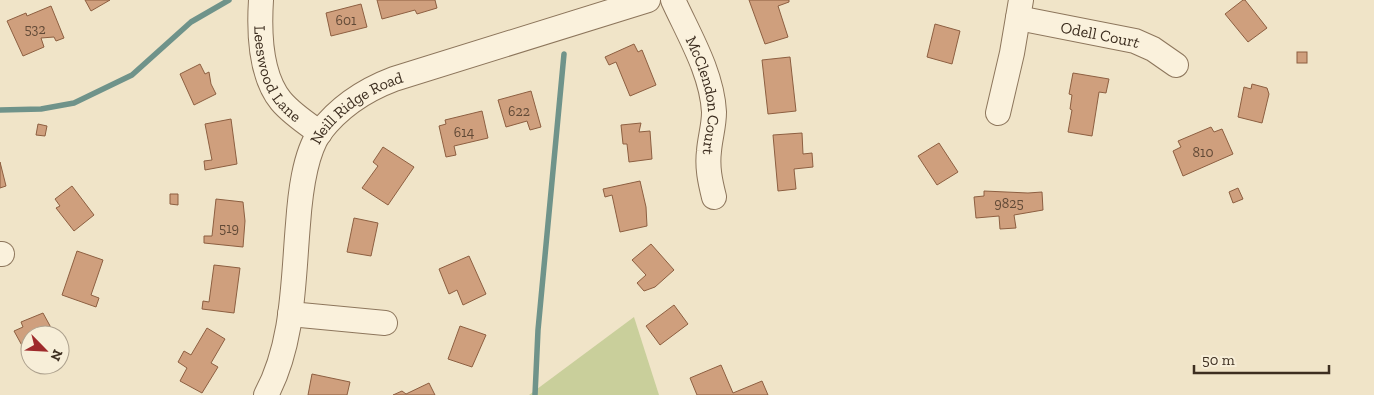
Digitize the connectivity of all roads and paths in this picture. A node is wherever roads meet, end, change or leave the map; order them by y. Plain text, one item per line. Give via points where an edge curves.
1 (261, 0) edge
2 (648, 0) edge
3 (673, 0) edge
4 (1019, 9) edge
5 (1176, 65) dead end
6 (998, 113) dead end
7 (320, 133) junction
8 (714, 197) dead end
9 (290, 314) junction
10 (385, 323) dead end
11 (266, 395) edge

1 - 7 street, Leeswood Lane via 260,40 272,87 292,113
2 - 7 street, Neill Ridge Road via 374,87 340,111
3 - 8 street, McClendon Court via 711,91 714,113 708,164
4 - 5 street, Odell Court via 1136,41
4 - 6 street
7 - 9 street, Neill Ridge Road via 311,151 299,203
9 - 10 street
9 - 11 street, Neill Ridge Road via 281,361

